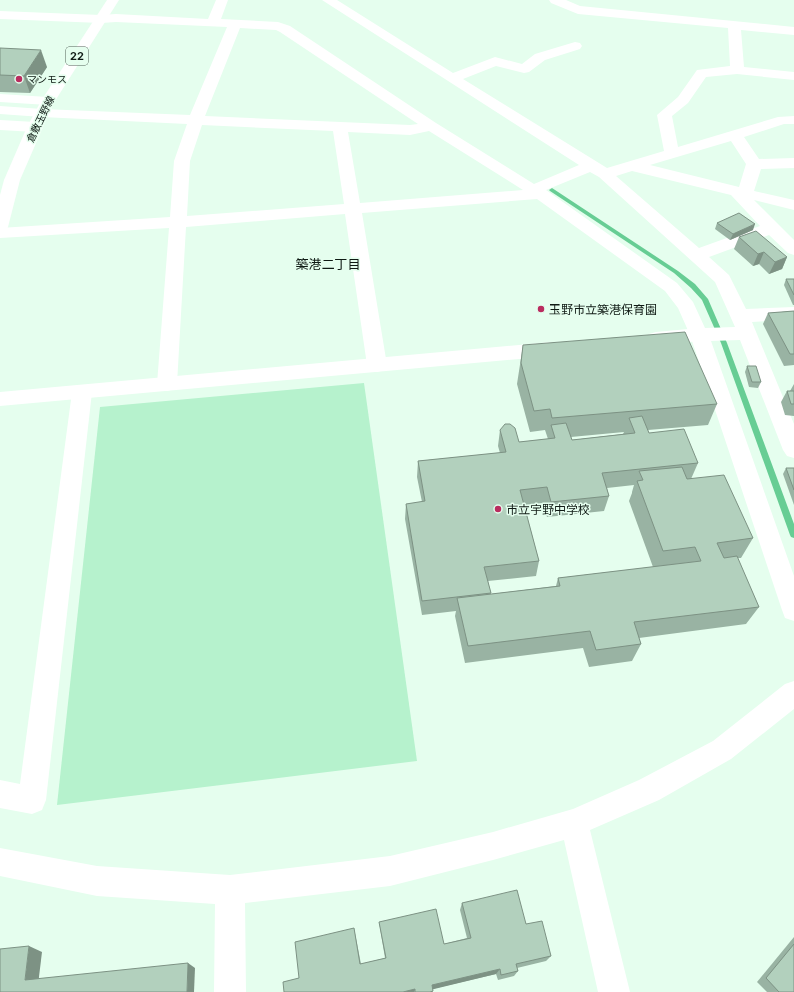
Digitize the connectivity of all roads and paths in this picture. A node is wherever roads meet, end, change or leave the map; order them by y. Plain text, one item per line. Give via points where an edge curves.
1 (113, 0) edge
2 (222, 0) edge
3 (328, 0) edge
4 (555, 0) edge
5 (0, 15) edge
6 (101, 19) junction
7 (212, 24) junction
8 (235, 25) junction
9 (734, 25) junction
10 (794, 31) edge
11 (575, 46) dead end
12 (737, 70) junction
13 (794, 76) edge
14 (452, 78) junction
15 (0, 98) edge
16 (0, 110) edge
17 (42, 113) junction
18 (196, 119) junction
19 (794, 120) edge
20 (0, 125) edge
21 (431, 126) junction
22 (340, 127) junction
23 (736, 135) junction
24 (672, 154) junction
25 (794, 163) edge
26 (754, 164) junction
27 (590, 166) junction
28 (631, 166) junction
29 (605, 174) junction
30 (536, 192) junction
31 (742, 194) junction
32 (794, 205) edge
33 (353, 209) junction
34 (178, 221) junction
35 (0, 227) edge
36 (771, 228) junction
37 (0, 233) edge
38 (794, 249) edge
39 (697, 255) junction
40 (794, 313) edge
41 (740, 316) junction
42 (748, 333) junction
43 (712, 335) junction
44 (636, 341) edge
45 (573, 347) edge
46 (377, 365) junction
47 (167, 384) junction
48 (82, 392) junction
49 (0, 400) edge
50 (794, 450) edge
51 (794, 610) edge
52 (794, 693) edge
53 (0, 794) edge
54 (574, 823) junction
55 (0, 862) edge
56 (230, 890) junction
57 (230, 992) edge
58 (614, 992) edge

1 - 6 street, 倉敷玉野線 / 22
2 - 7 street
3 - 14 street
4 - 9 street via 578,10 657,11
5 - 6 street
6 - 7 street
6 - 17 street, 倉敷玉野線 / 22
7 - 8 street
8 - 18 street
8 - 21 street via 278,26 285,29
9 - 10 street
9 - 12 street
11 - 14 street via 540,58 524,69 494,60
12 - 13 street
12 - 24 street via 702,73 683,100 664,114
14 - 27 street
15 - 17 street
16 - 17 street
17 - 18 street
17 - 20 street
17 - 35 street, 倉敷玉野線 / 22 via 12,180
18 - 22 street
18 - 34 street via 182,161
19 - 23 street via 784,120
21 - 22 street via 410,130
21 - 30 street
22 - 33 street
23 - 24 street
23 - 26 street
24 - 28 street
25 - 26 street
26 - 31 street
27 - 29 street
27 - 30 street
28 - 29 street
28 - 31 street
29 - 39 street
30 - 33 street
30 - 43 street via 671,287
31 - 32 street
31 - 36 street
33 - 34 street
33 - 46 street
34 - 37 street
34 - 47 street
36 - 38 street
36 - 39 street
39 - 41 street via 723,279
40 - 41 street
41 - 42 street
42 - 43 street
42 - 50 street
43 - 44 street
43 - 51 street
45 - 46 street
46 - 47 street
47 - 48 street
48 - 49 street
48 - 53 street via 32,800
52 - 54 street via 722,750 649,790
54 - 56 street via 390,871
54 - 58 street
55 - 56 street via 97,881
56 - 57 street

